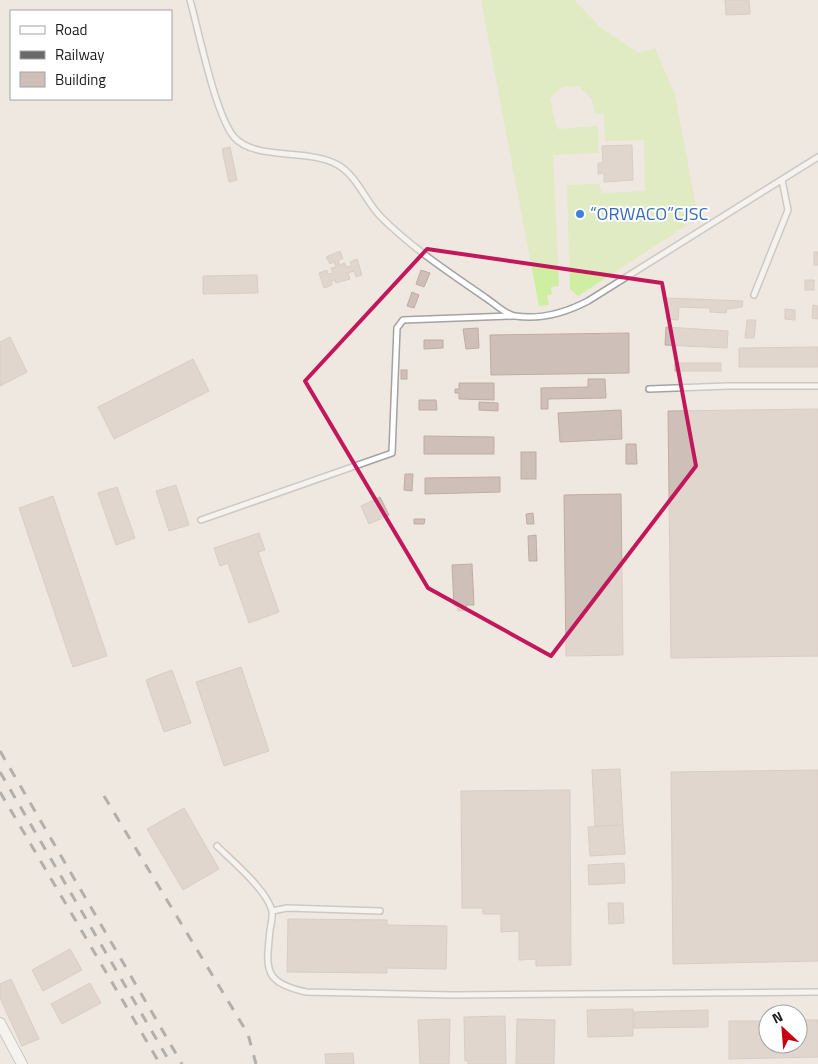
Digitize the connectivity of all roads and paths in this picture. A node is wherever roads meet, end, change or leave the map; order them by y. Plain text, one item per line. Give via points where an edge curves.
1 (190, 0) edge
2 (818, 157) edge
3 (782, 180) junction
4 (754, 294) dead end
5 (513, 316) junction
6 (818, 386) edge
7 (649, 389) dead end
8 (201, 520) dead end
9 (217, 846) dead end
10 (272, 911) junction
11 (380, 911) dead end
12 (818, 992) edge
13 (0, 1023) edge
14 (22, 1064) edge

1 - 5 lane via 223,120 235,138 253,148 318,157 340,166 354,178 380,217 423,254
2 - 3 lane
3 - 4 lane via 788,210
3 - 5 lane via 588,301 551,316
5 - 8 lane via 403,320 397,328 392,453
6 - 7 lane
9 - 10 lane via 265,897
10 - 11 lane via 286,908
10 - 12 lane via 268,959 272,976 284,987 306,992 453,996
13 - 14 street

